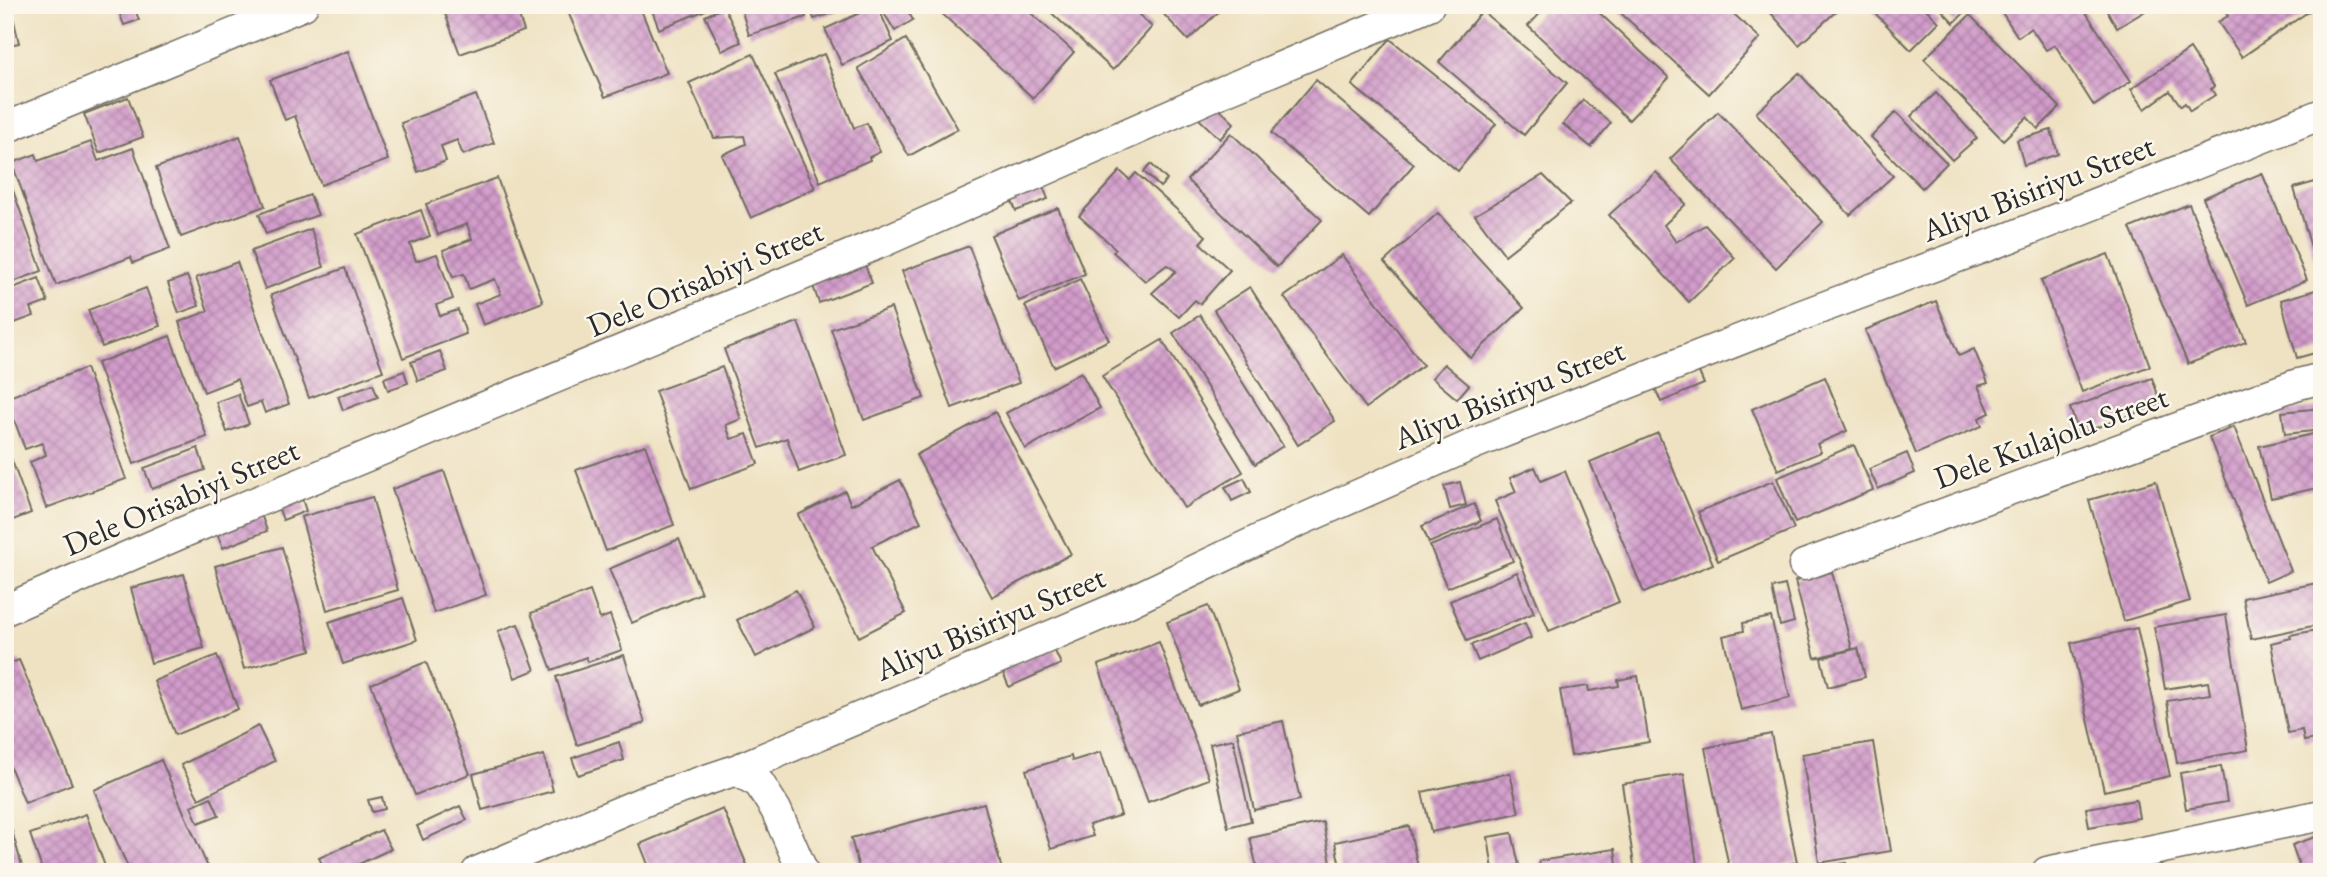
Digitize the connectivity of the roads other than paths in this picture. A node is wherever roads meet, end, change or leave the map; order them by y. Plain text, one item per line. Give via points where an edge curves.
1 (303, 5) edge
2 (1429, 5) edge
3 (2322, 114) edge
4 (5, 128) edge
5 (2322, 378) edge
6 (1804, 565) dead end
7 (5, 610) edge
8 (736, 770) junction
9 (2322, 815) edge
10 (477, 872) edge
11 (803, 872) edge
12 (2047, 872) edge

1 - 4 street
2 - 7 street, Dele Orisabiyi Street via 882,242
3 - 8 street, Aliyu Bisiriyu Street via 1476,443 1114,608
5 - 6 street, Dele Kulajolu Street
8 - 10 street, Aliyu Bisiriyu Street via 650,799
8 - 11 street via 758,783 776,810
9 - 12 street

